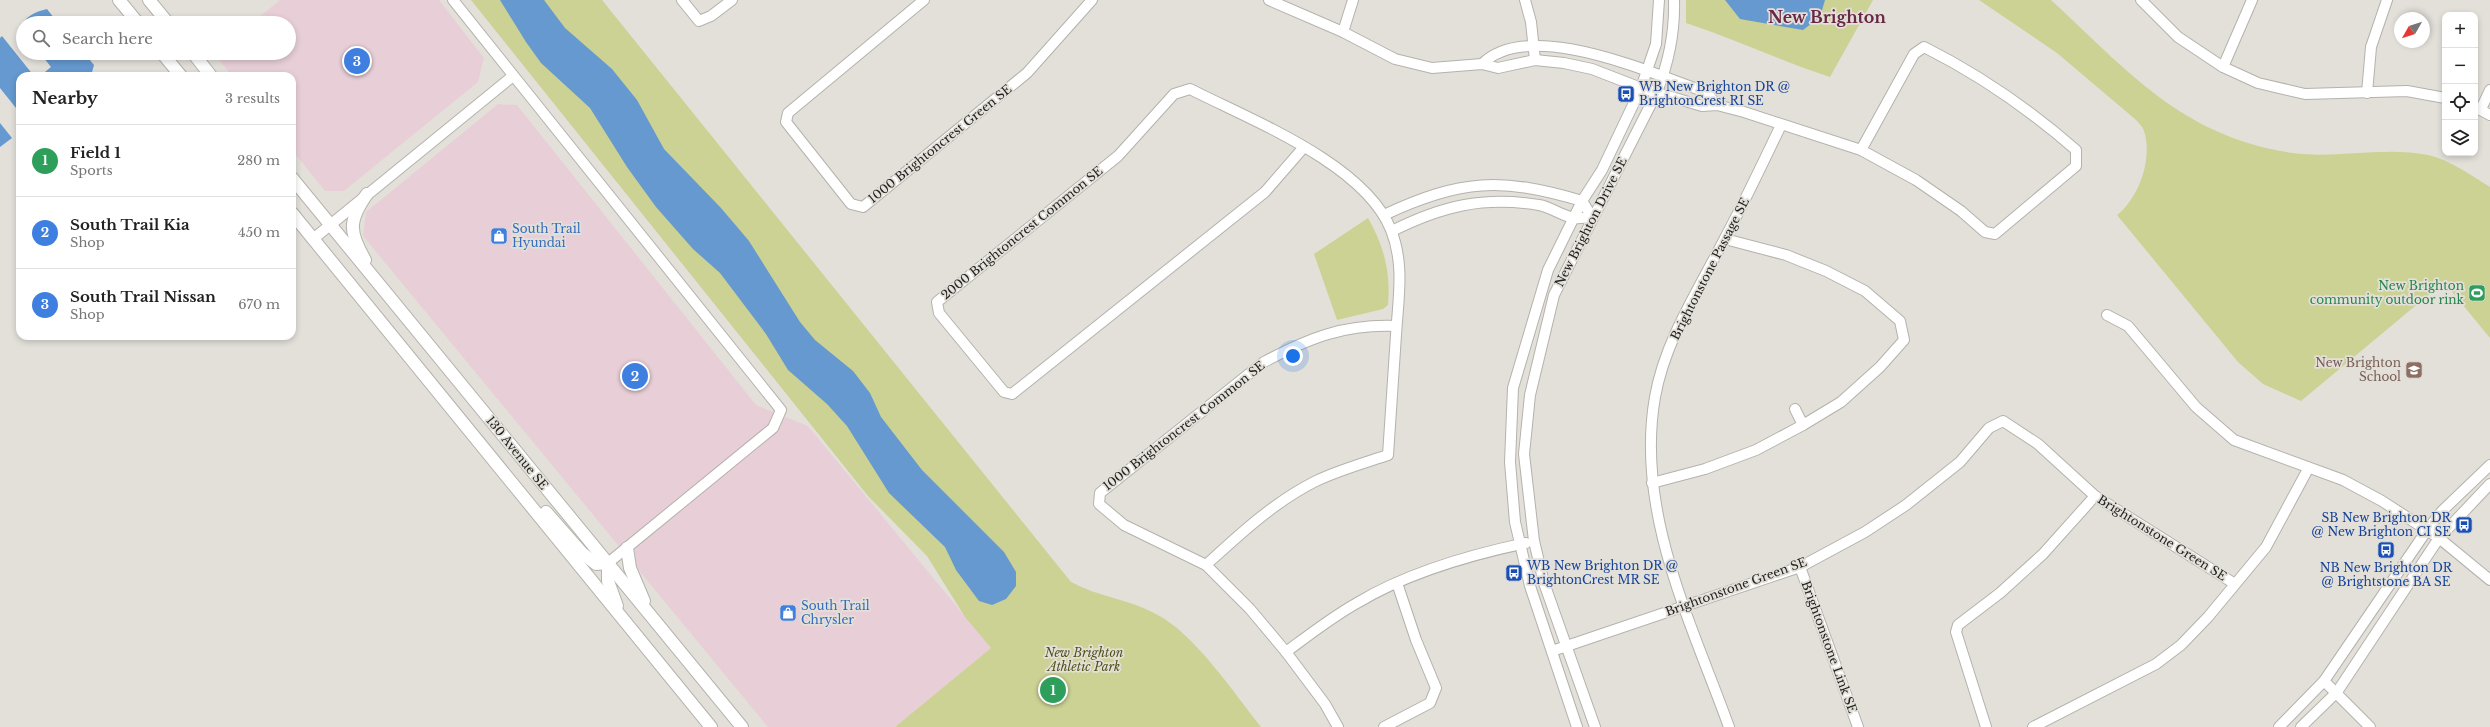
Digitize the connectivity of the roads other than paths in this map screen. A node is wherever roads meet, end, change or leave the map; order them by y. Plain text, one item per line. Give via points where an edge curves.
1 (119, 0) edge
2 (149, 0) edge
3 (153, 0) edge
4 (453, 0) edge
5 (682, 0) edge
6 (732, 0) edge
7 (924, 0) edge
8 (1092, 0) edge
9 (1269, 0) edge
10 (1353, 0) edge
11 (1525, 0) edge
12 (1659, 0) edge
13 (1674, 0) edge
14 (2141, 0) edge
15 (2252, 0) edge
16 (2387, 0) edge
17 (132, 16) edge
18 (163, 16) edge
19 (164, 16) edge
20 (1343, 32) junction
21 (1534, 45) junction
22 (168, 60) edge
23 (198, 60) edge
24 (1535, 60) junction
25 (1482, 64) junction
26 (2223, 67) junction
27 (178, 72) edge
28 (208, 72) edge
29 (1647, 72) junction
30 (513, 76) junction
31 (1663, 77) junction
32 (1641, 88) junction
33 (2490, 90) edge
34 (1657, 92) junction
35 (2367, 93) junction
36 (2442, 97) edge
37 (1717, 105) junction
38 (2478, 108) edge
39 (2490, 115) edge
40 (1781, 126) junction
41 (1304, 147) junction
42 (1862, 150) junction
43 (296, 183) edge
44 (367, 194) junction
45 (1582, 201) junction
46 (1384, 215) junction
47 (1592, 217) junction
48 (296, 218) edge
49 (1574, 218) junction
50 (329, 225) junction
51 (1392, 231) junction
52 (313, 239) junction
53 (1725, 239) junction
54 (380, 286) junction
55 (2107, 315) dead end
56 (1396, 326) junction
57 (1795, 409) dead end
58 (1803, 425) junction
59 (471, 433) junction
60 (2490, 465) edge
61 (2308, 469) junction
62 (1652, 483) junction
63 (2490, 484) edge
64 (2095, 496) junction
65 (2427, 530) junction
66 (2439, 538) junction
67 (1534, 541) junction
68 (1520, 544) junction
69 (627, 548) junction
70 (608, 563) junction
71 (1206, 565) junction
72 (1800, 567) junction
73 (2490, 580) edge
74 (1397, 583) junction
75 (2236, 584) junction
76 (1685, 606) junction
77 (621, 617) junction
78 (652, 618) junction
79 (1568, 646) junction
80 (1552, 651) junction
81 (1286, 652) junction
82 (2324, 681) junction
83 (2337, 692) junction
84 (711, 727) edge
85 (742, 727) edge
86 (1338, 727) edge
87 (1384, 727) edge
88 (1577, 727) edge
89 (1595, 727) edge
90 (1729, 727) edge
91 (1858, 727) edge
92 (1986, 727) edge
93 (2033, 727) edge
94 (2279, 727) edge
95 (2301, 727) edge
96 (2370, 727) edge

1 - 17 main road
2 - 18 main road
3 - 19 main road
4 - 30 street
5 - 6 street via 699,21 711,16
7 - 8 street, 1000 Brightoncrest Green SE via 788,113 786,122 851,204 863,207 1027,73
9 - 20 street
10 - 20 street
11 - 21 street via 1532,22
12 - 29 street, New Brighton Drive SE via 1656,44
13 - 31 street, New Brighton Drive SE via 1667,65
14 - 26 street via 2178,37
15 - 26 street
16 - 35 street via 2371,47
20 - 25 street via 1395,59 1432,68
21 - 24 street
21 - 25 street via 1492,54
21 - 29 street via 1594,54
22 - 27 main road
23 - 28 main road
24 - 25 street via 1498,68
24 - 32 street via 1592,69
26 - 35 street via 2258,83 2305,94
29 - 31 street
29 - 32 street, New Brighton Drive SE
30 - 44 street
30 - 69 street via 781,410 773,428
31 - 34 street, New Brighton Drive SE
31 - 37 street via 1706,92
32 - 34 street
32 - 45 street, New Brighton Drive SE via 1602,170
33 - 38 street
34 - 37 street via 1702,106
34 - 47 street, New Brighton Drive SE
35 - 36 street via 2407,91
37 - 40 street
38 - 39 street
40 - 42 street
40 - 53 street, Brightonstone Passage SE
41 - 41 street, 2000 Brightoncrest Common SE via 1190,89 1174,94 1118,156 937,302 939,313 1004,392 1012,394 1265,192
41 - 46 street, 2000 Brightoncrest Common SE via 1355,182
42 - 42 street via 1916,180 1961,211 1985,232 1995,234 2076,166 2076,150 2046,125 2008,96 1959,65 1924,48 1914,54
43 - 50 main road, 130 Avenue SE
44 - 50 street
44 - 54 main road via 355,211 354,234 357,246
45 - 46 street via 1526,187 1493,185 1453,188 1421,197
45 - 47 street
45 - 49 street, New Brighton Drive SE
46 - 51 street
47 - 49 street
47 - 67 street, New Brighton Drive SE via 1554,295 1530,395 1524,454
48 - 52 main road, 130 Avenue SE
49 - 51 street via 1543,206 1498,201 1455,206 1426,214
49 - 68 street, New Brighton Drive SE via 1548,270 1513,388 1510,462 1515,522
50 - 52 street
50 - 54 main road, 130 Avenue SE
51 - 56 street via 1400,295
52 - 59 main road, 130 Avenue SE
53 - 58 street via 1786,255 1826,271 1865,291 1900,321 1904,340 1880,367 1841,402
53 - 62 street, Brightonstone Passage SE via 1691,302 1668,355 1655,397 1650,448
54 - 70 main road, 130 Avenue SE
55 - 61 street via 2128,326 2196,407 2234,440
56 - 71 street via 1388,456 1316,481 1290,496 1255,520
56 - 71 street, 1000 Brightoncrest Common SE via 1367,325 1332,332 1264,362 1100,492 1099,504 1124,525
57 - 58 street
58 - 62 street via 1756,450 1705,469
59 - 70 main road via 509,469 582,553 596,564
59 - 77 main road, 130 Avenue SE
60 - 65 street via 2442,511
61 - 65 street via 2343,480 2382,500
61 - 75 street via 2266,547
62 - 76 street, Brightonstone Passage SE via 1666,555
63 - 66 street
64 - 72 street, Brightonstone Green SE via 2038,444 2003,421 1989,428 1960,462 1906,505 1865,532
64 - 75 street, Brightonstone Green SE
64 - 92 street via 2043,554 2000,593 1958,625 1956,632
65 - 66 street
65 - 82 street
66 - 73 street
66 - 83 street
67 - 68 street
67 - 79 street, New Brighton Drive SE via 1544,582
68 - 74 street via 1424,572
68 - 80 street, New Brighton Drive SE via 1530,586
69 - 70 street
69 - 78 main road via 630,568
70 - 77 main road via 608,581
70 - 78 main road, 130 Avenue SE
71 - 81 street, 1000 Brightoncrest Common SE via 1250,609
72 - 76 street, Brightonstone Green SE
72 - 91 street, Brightonstone Link SE
74 - 81 street via 1358,602
74 - 87 street via 1416,640 1436,688 1430,703
75 - 93 street via 2181,645 2156,664
76 - 79 street, Brightonstone Green SE
76 - 90 street, Brightonstone Passage SE
77 - 84 main road, 130 Avenue SE
78 - 85 main road, 130 Avenue SE
79 - 80 street, Brightonstone Green SE
79 - 89 street, New Brighton Drive SE
80 - 88 street, New Brighton Drive SE
81 - 86 street, 1000 Brightoncrest Common SE via 1325,704
82 - 83 street
82 - 94 street
83 - 95 street
83 - 96 street

